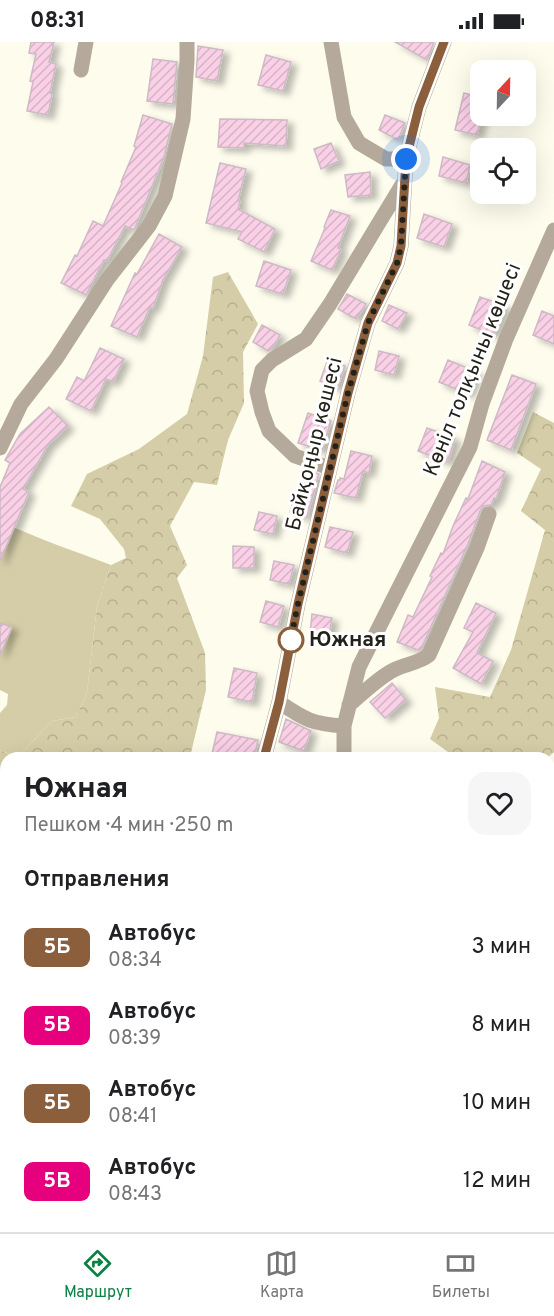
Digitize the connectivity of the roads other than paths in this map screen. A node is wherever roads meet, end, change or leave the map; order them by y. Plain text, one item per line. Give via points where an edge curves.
1 (86, 42) edge
2 (187, 42) edge
3 (331, 42) edge
4 (444, 42) edge
5 (81, 70) dead end
6 (406, 159) junction
7 (404, 183) junction
8 (554, 230) edge
9 (0, 448) edge
10 (330, 468) junction
11 (489, 514) dead end
12 (279, 702) junction
13 (348, 705) junction
14 (344, 726) junction
15 (266, 752) edge
16 (344, 752) edge

1 - 5 street
2 - 9 street via 183,119 165,196 56,359 21,404
3 - 6 street via 344,117 359,143 386,159
4 - 6 street, Байқоңыр көшесі via 419,107
6 - 7 street, Байқоңыр көшесі
7 - 10 street, Байқоңыр көшесі via 397,263 368,323
7 - 10 street via 306,339 262,370 257,391 269,431 295,456
8 - 13 street, Көніл толқыны көшесі via 506,339 470,447 359,667
10 - 12 street, Байқоңыр көшесі
11 - 13 street via 429,655 390,671
12 - 14 street via 308,720
12 - 15 street, Байқоңыр көшесі
13 - 14 street, Көніл толқыны көшесі
14 - 16 street, Көніл толқыны көшесі

